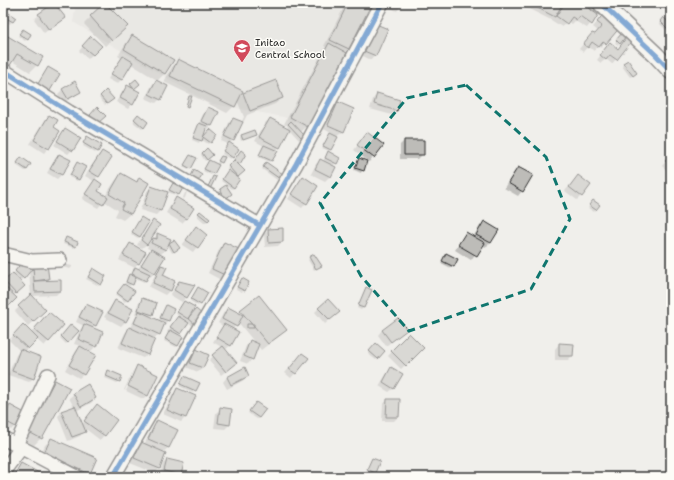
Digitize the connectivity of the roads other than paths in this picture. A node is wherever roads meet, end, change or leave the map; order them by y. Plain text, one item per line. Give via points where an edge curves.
1 (382, 3) edge
2 (601, 3) edge
3 (3, 70) edge
4 (671, 71) edge
5 (259, 225) junction
6 (3, 254) edge
7 (60, 260) dead end
8 (48, 375) dead end
9 (3, 438) edge
10 (19, 447) junction
11 (3, 472) edge
12 (77, 477) edge
13 (113, 477) edge

1 - 5 street via 296,164
2 - 4 street
3 - 5 street
5 - 13 street
6 - 7 street via 32,261
8 - 10 street
9 - 10 street
10 - 11 street
10 - 12 street

